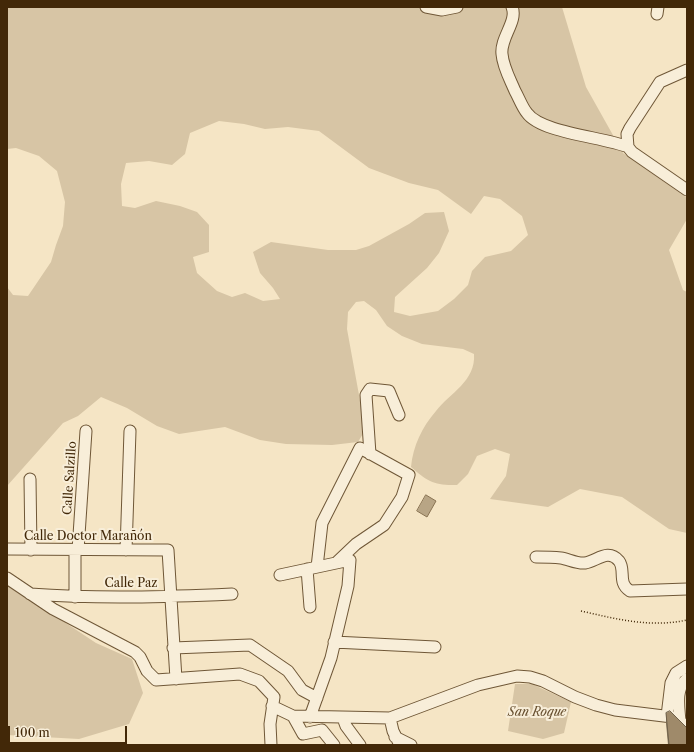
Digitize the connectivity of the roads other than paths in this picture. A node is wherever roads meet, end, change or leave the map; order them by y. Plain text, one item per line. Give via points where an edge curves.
1 (426, 7) edge
2 (458, 7) edge
3 (512, 7) edge
4 (687, 70) edge
5 (628, 147) junction
6 (687, 190) edge
7 (399, 415) dead end
8 (86, 431) dead end
9 (130, 431) dead end
10 (370, 454) junction
11 (30, 479) dead end
12 (7, 549) edge
13 (31, 550) junction
14 (76, 550) junction
15 (126, 550) junction
16 (536, 557) dead end
17 (336, 563) junction
18 (312, 568) junction
19 (280, 575) dead end
20 (7, 578) edge
21 (687, 589) edge
22 (30, 594) junction
23 (232, 594) dead end
24 (170, 596) junction
25 (75, 597) junction
26 (310, 607) dead end
27 (334, 642) junction
28 (435, 647) dead end
29 (173, 648) junction
30 (687, 666) edge
31 (176, 678) junction
32 (687, 679) edge
33 (317, 698) junction
34 (272, 706) junction
35 (293, 716) junction
36 (667, 716) junction
37 (310, 717) junction
38 (343, 718) junction
39 (390, 718) junction
40 (683, 725) edge
41 (398, 741) edge
42 (270, 745) edge
43 (334, 745) edge
44 (360, 745) edge
45 (411, 745) edge

1 - 2 street via 442,10
3 - 5 street via 513,20 504,38 502,51 509,79 527,114 551,127
4 - 5 street via 660,82 627,134
5 - 6 street
7 - 10 street via 389,391 370,389 366,395
8 - 14 street, Calle Salzillo
9 - 15 street
10 - 17 street via 410,475 402,497 384,525 356,544
10 - 18 street via 360,448 322,523
11 - 13 street
12 - 13 street, Calle Doctor Marañón
13 - 14 street, Calle Doctor Marañón
14 - 15 street, Calle Doctor Marañón
14 - 25 street, Calle Salzillo
15 - 24 street, Calle Doctor Marañón via 168,550
16 - 21 street via 585,563 608,554 619,560 623,584 630,591
17 - 18 street
17 - 27 street via 350,560 348,586
18 - 19 street
18 - 26 street
20 - 22 street
22 - 25 street, Calle Paz
22 - 31 street via 53,609 135,652 156,680
23 - 24 street, Calle Paz
24 - 25 street, Calle Paz
24 - 29 street
27 - 28 street
27 - 33 street
29 - 31 street
29 - 33 street via 250,645 288,671 302,690
30 - 36 street via 676,673 671,683
31 - 34 street via 240,674 259,681 274,697
32 - 40 street via 680,687
33 - 37 street
34 - 35 street
34 - 42 street
35 - 37 street
35 - 43 street via 303,734 322,730
36 - 39 street via 615,710 596,705 575,698 543,681 517,676 478,685
36 - 40 street
37 - 38 street
38 - 39 street
38 - 44 street
39 - 41 street
41 - 45 street

